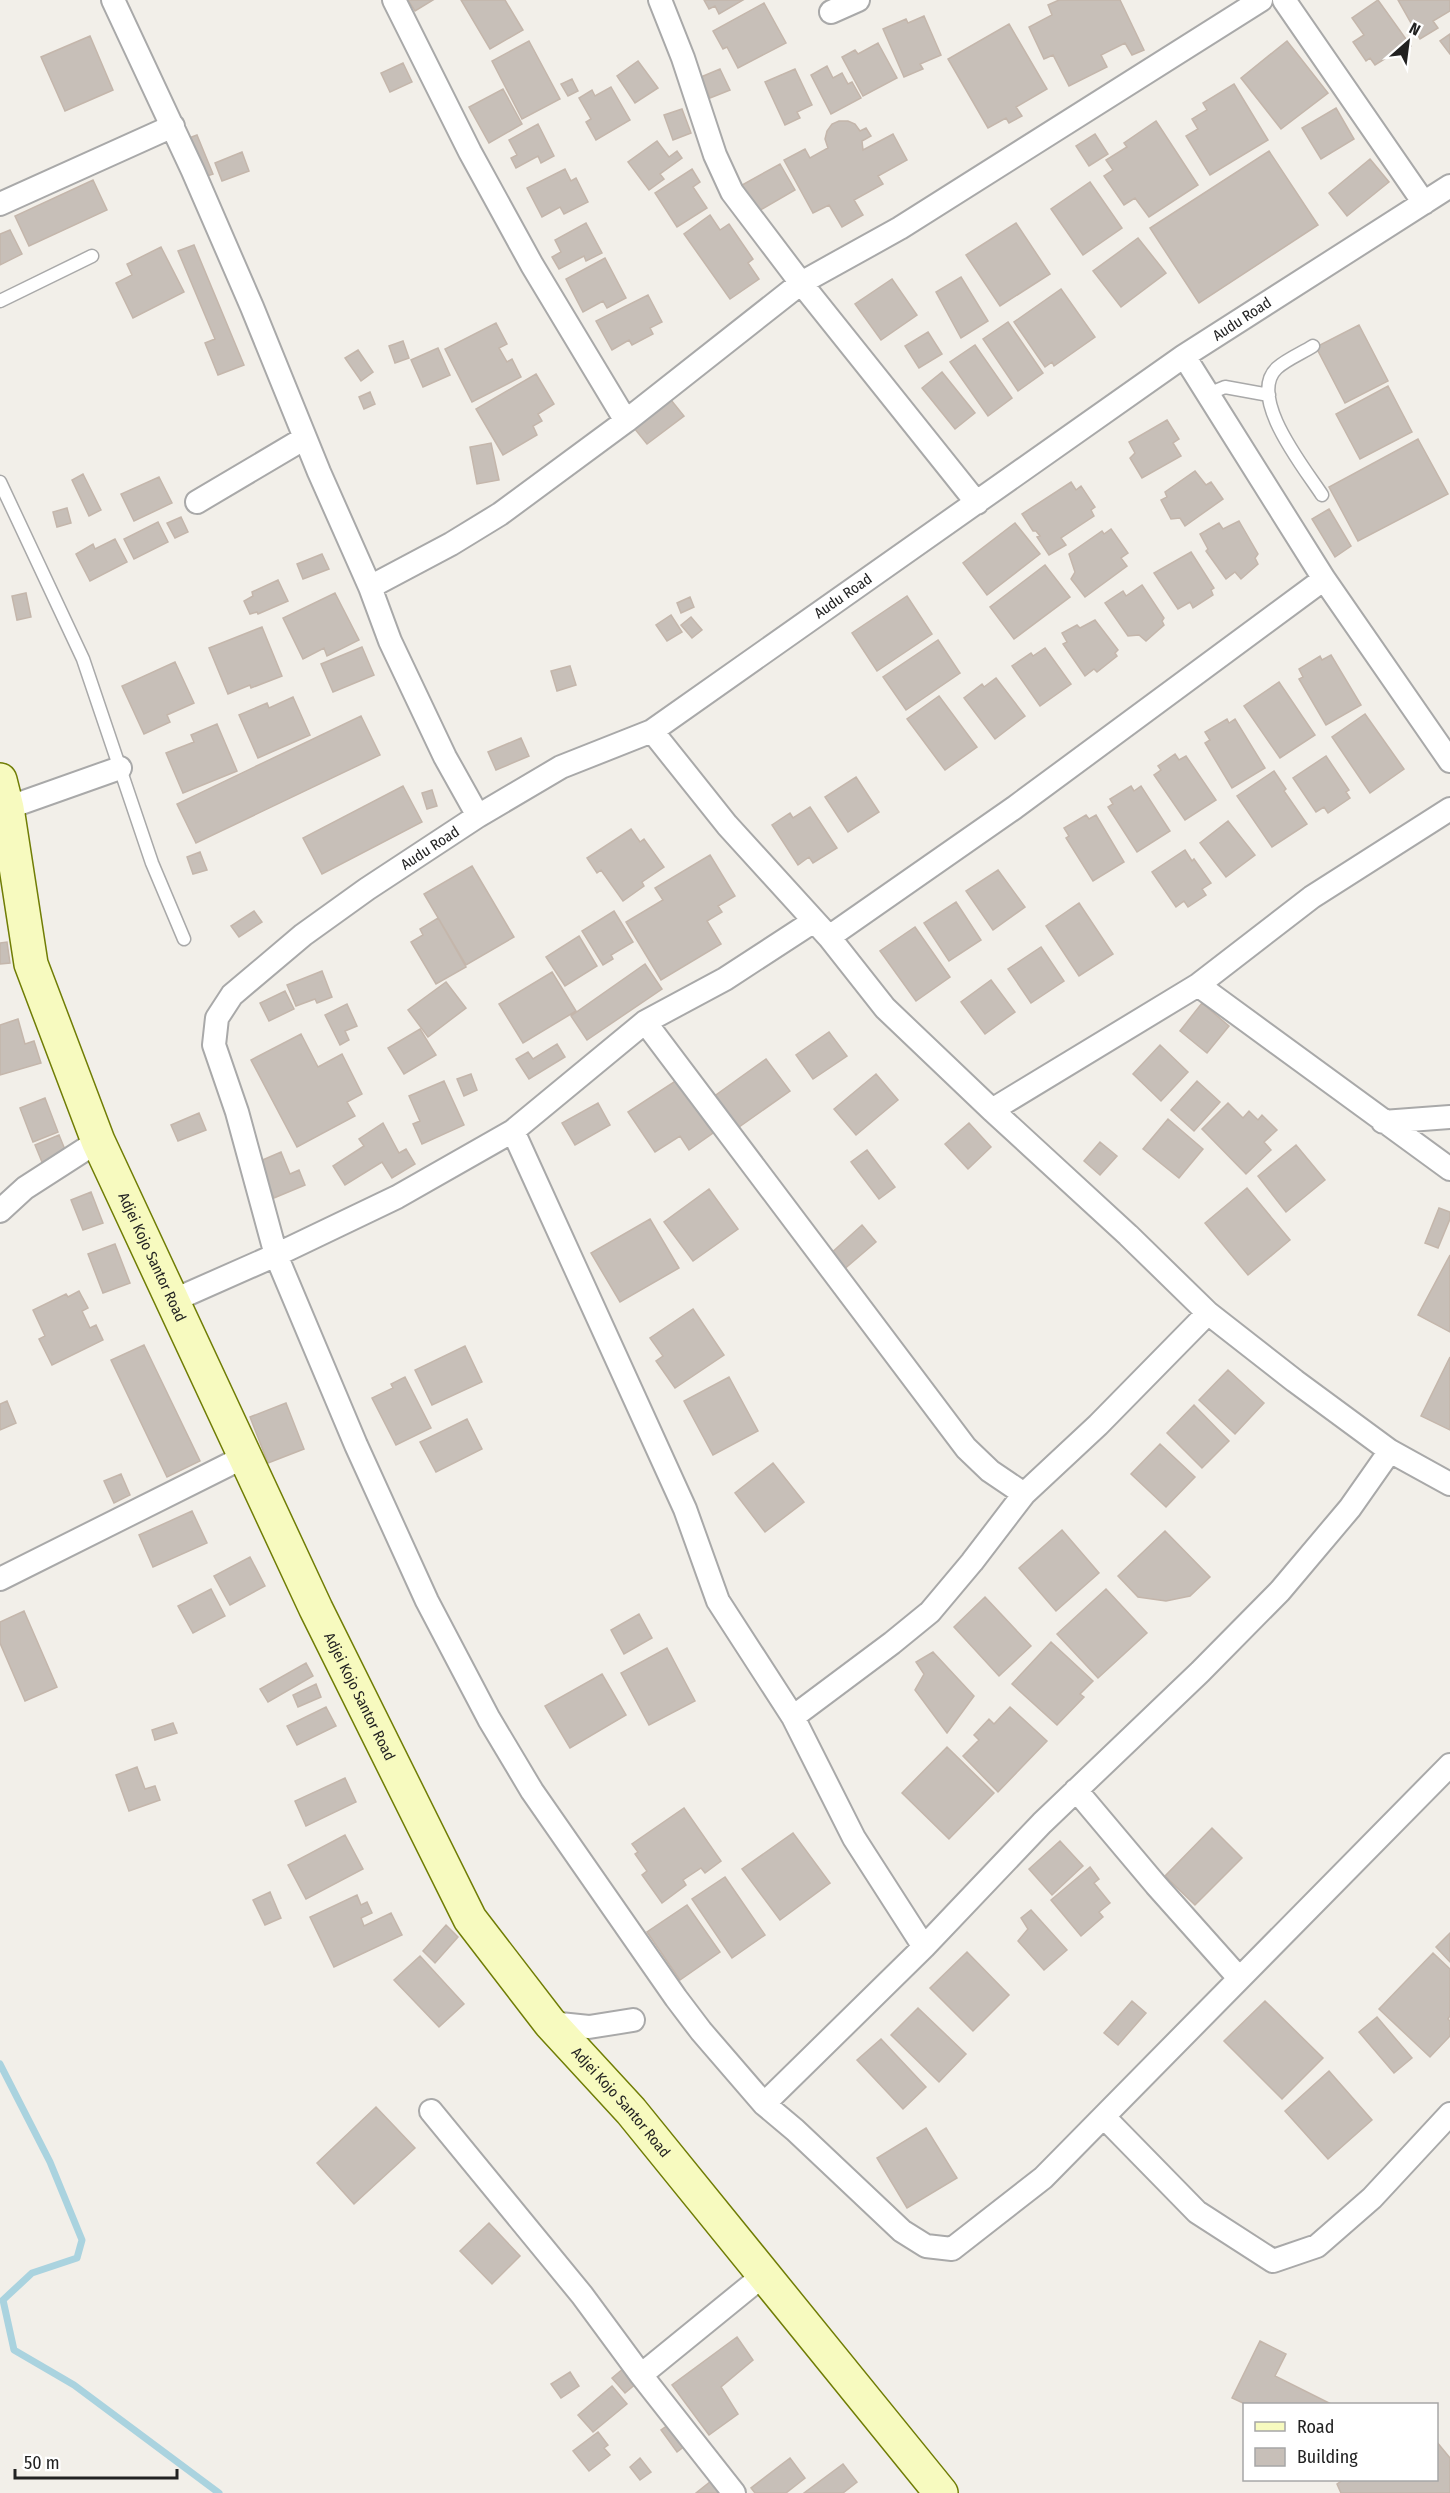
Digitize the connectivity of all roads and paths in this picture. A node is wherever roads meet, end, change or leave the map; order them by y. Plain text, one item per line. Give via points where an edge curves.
1 (113, 0) edge
2 (393, 0) edge
3 (660, 0) edge
4 (858, 0) edge
5 (1261, 0) edge
6 (1284, 0) edge
7 (1234, 7) edge
8 (831, 12) dead end
9 (173, 126) junction
10 (1450, 186) edge
11 (1424, 203) junction
12 (0, 204) edge
13 (92, 256) dead end
14 (801, 283) junction
15 (0, 301) edge
16 (1313, 346) dead end
17 (1184, 356) junction
18 (1208, 394) junction
19 (1269, 395) junction
20 (626, 421) junction
21 (305, 438) junction
22 (0, 482) edge
23 (1322, 495) dead end
24 (196, 502) dead end
25 (977, 503) junction
26 (1324, 579) junction
27 (370, 587) junction
28 (652, 731) junction
29 (1450, 760) edge
30 (120, 768) junction
31 (4, 794) edge
32 (1450, 809) edge
33 (478, 816) junction
34 (821, 929) junction
35 (184, 939) dead end
36 (1198, 985) junction
37 (645, 1022) junction
38 (992, 1110) junction
39 (1450, 1117) edge
40 (1383, 1122) junction
41 (513, 1131) junction
42 (98, 1141) junction
43 (1450, 1169) edge
44 (0, 1211) edge
45 (276, 1256) junction
46 (172, 1300) junction
47 (1208, 1313) junction
48 (1390, 1451) junction
49 (244, 1457) junction
50 (1450, 1484) edge
51 (1024, 1494) junction
52 (0, 1579) edge
53 (793, 1717) junction
54 (1450, 1764) edge
55 (1076, 1790) junction
56 (924, 1947) junction
57 (1239, 1978) junction
58 (633, 2020) dead end
59 (550, 2023) junction
60 (764, 2104) junction
61 (431, 2111) dead end
62 (1450, 2114) edge
63 (1104, 2117) junction
64 (765, 2274) junction
65 (641, 2375) junction
66 (734, 2493) edge
67 (941, 2493) edge

1 - 9 street
2 - 20 street via 532,265
3 - 14 street via 732,192
4 - 8 street
5 - 7 street
6 - 11 street
7 - 14 street via 900,228
9 - 12 street
9 - 21 street
10 - 11 street, Audu Road
11 - 17 street, Audu Road
13 - 15 lane
14 - 20 street
14 - 25 street
16 - 19 lane via 1277,369 1270,378
17 - 18 street
17 - 25 street, Audu Road
18 - 19 lane via 1225,387
18 - 26 street
19 - 23 lane via 1278,429
20 - 27 street via 500,514
21 - 24 street
21 - 27 street
22 - 30 lane via 83,659
25 - 28 street, Audu Road
26 - 29 street
26 - 34 street via 1014,808
27 - 33 street via 390,641 430,726
28 - 33 street, Audu Road via 561,767
28 - 34 street via 726,825
30 - 31 street
30 - 35 lane
31 - 42 street, Adjei Kojo Santor Road via 31,964
32 - 36 street via 1312,897
33 - 45 street, Audu Road via 303,935 232,995 217,1018 214,1045 237,1112
34 - 37 street
34 - 38 street via 885,1008
36 - 38 street
36 - 40 street
37 - 41 street
37 - 51 street via 966,1448 990,1471
38 - 47 street
39 - 40 street
40 - 43 street
41 - 45 street via 397,1197
41 - 53 street via 685,1509 718,1601
42 - 44 street via 25,1188
42 - 46 street, Adjei Kojo Santor Road
45 - 46 street
45 - 60 street, Audu Road via 398,1542 489,1719 532,1791 676,1998
46 - 49 street, Adjei Kojo Santor Road
47 - 48 street
47 - 51 street
48 - 50 street
48 - 55 street via 1350,1508 1280,1591
49 - 52 street
49 - 59 street, Adjei Kojo Santor Road via 459,1898 490,1947
51 - 53 street via 930,1612
53 - 56 street via 854,1838
54 - 57 street, Audu Road
55 - 56 street
55 - 57 street
56 - 60 street
57 - 63 street, Audu Road
58 - 59 street via 589,2027
59 - 64 street, Adjei Kojo Santor Road via 631,2112
60 - 63 street, Audu Road via 902,2231 926,2246 952,2249 1043,2178
61 - 65 street via 582,2295
62 - 63 street via 1372,2198 1317,2246 1273,2261 1197,2212
64 - 65 street
64 - 67 street, Adjei Kojo Santor Road
65 - 66 street

